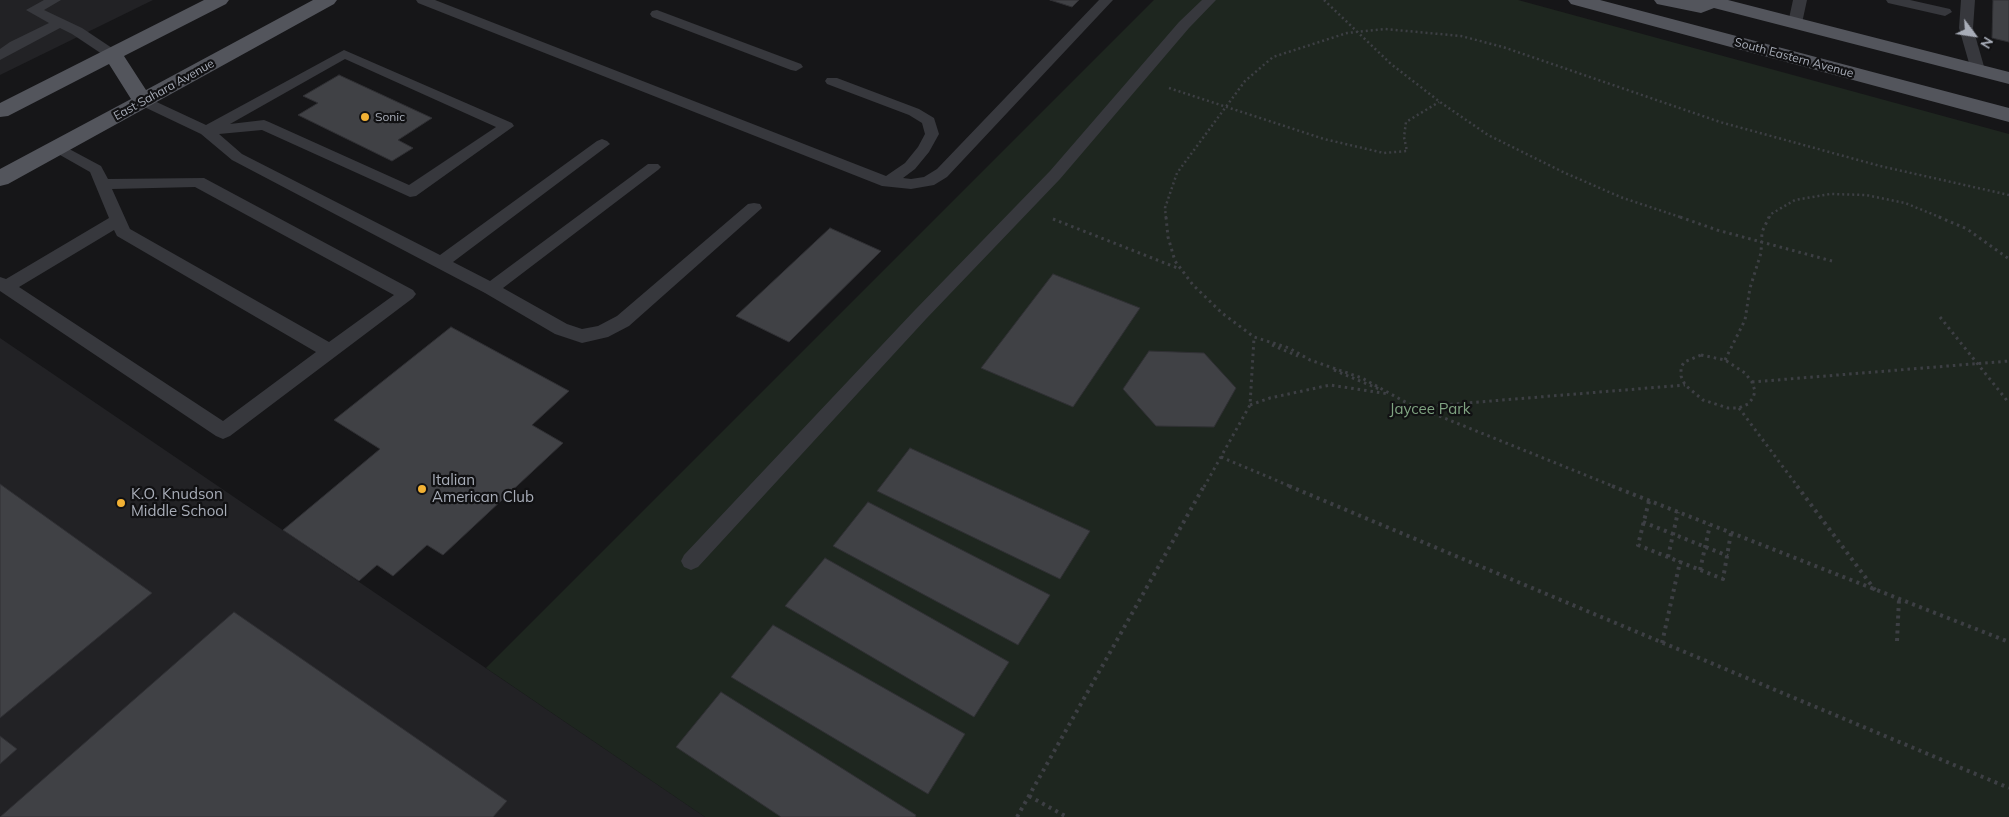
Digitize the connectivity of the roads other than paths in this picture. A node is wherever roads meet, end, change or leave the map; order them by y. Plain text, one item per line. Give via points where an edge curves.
1 (54, 0) edge
2 (219, 0) edge
3 (327, 0) edge
4 (424, 0) edge
5 (1106, 0) edge
6 (1210, 0) edge
7 (1578, 0) edge
8 (1664, 0) edge
9 (1800, 0) edge
10 (1893, 0) edge
11 (1968, 0) edge
12 (1709, 1) edge
13 (1945, 12) dead end
14 (657, 14) dead end
15 (59, 23) junction
16 (1795, 23) junction
17 (114, 55) junction
18 (0, 56) edge
19 (796, 67) dead end
20 (1978, 70) junction
21 (2009, 78) edge
22 (832, 81) dead end
23 (143, 101) junction
24 (0, 112) edge
25 (2009, 115) edge
26 (206, 131) junction
27 (602, 144) dead end
28 (58, 148) junction
29 (653, 167) dead end
30 (0, 179) edge
31 (888, 182) junction
32 (102, 184) junction
33 (754, 208) dead end
34 (118, 220) junction
35 (440, 263) junction
36 (3, 285) edge
37 (491, 289) junction
38 (407, 294) joint
39 (330, 351) junction
40 (692, 561) dead end

1 - 15 lane via 33,10
2 - 17 main road
3 - 23 main road, East Sahara Avenue
4 - 31 lane
5 - 31 lane via 942,173 928,181 911,184
6 - 40 lane via 1184,25 1055,175
7 - 25 main road, South Eastern Avenue
8 - 12 main road via 1701,7
9 - 16 lane
10 - 13 lane
11 - 20 lane via 1966,28
12 - 16 main road
14 - 19 lane
15 - 17 lane
15 - 18 lane via 15,44
16 - 20 main road
17 - 23 main road
17 - 24 main road
20 - 21 main road
22 - 31 lane via 914,112 929,121 932,134 924,149 910,166
23 - 26 lane
23 - 28 main road, East Sahara Avenue
26 - 26 lane via 264,125 410,192 507,126 344,54
26 - 35 lane via 237,158
27 - 35 lane
28 - 30 main road, East Sahara Avenue
28 - 32 lane via 96,169
29 - 37 lane
32 - 34 lane
32 - 38 lane via 198,182
33 - 37 lane via 623,320 602,332 582,336 562,329
34 - 36 lane
34 - 39 lane via 123,232
35 - 37 lane
36 - 39 lane via 223,431
38 - 39 lane

